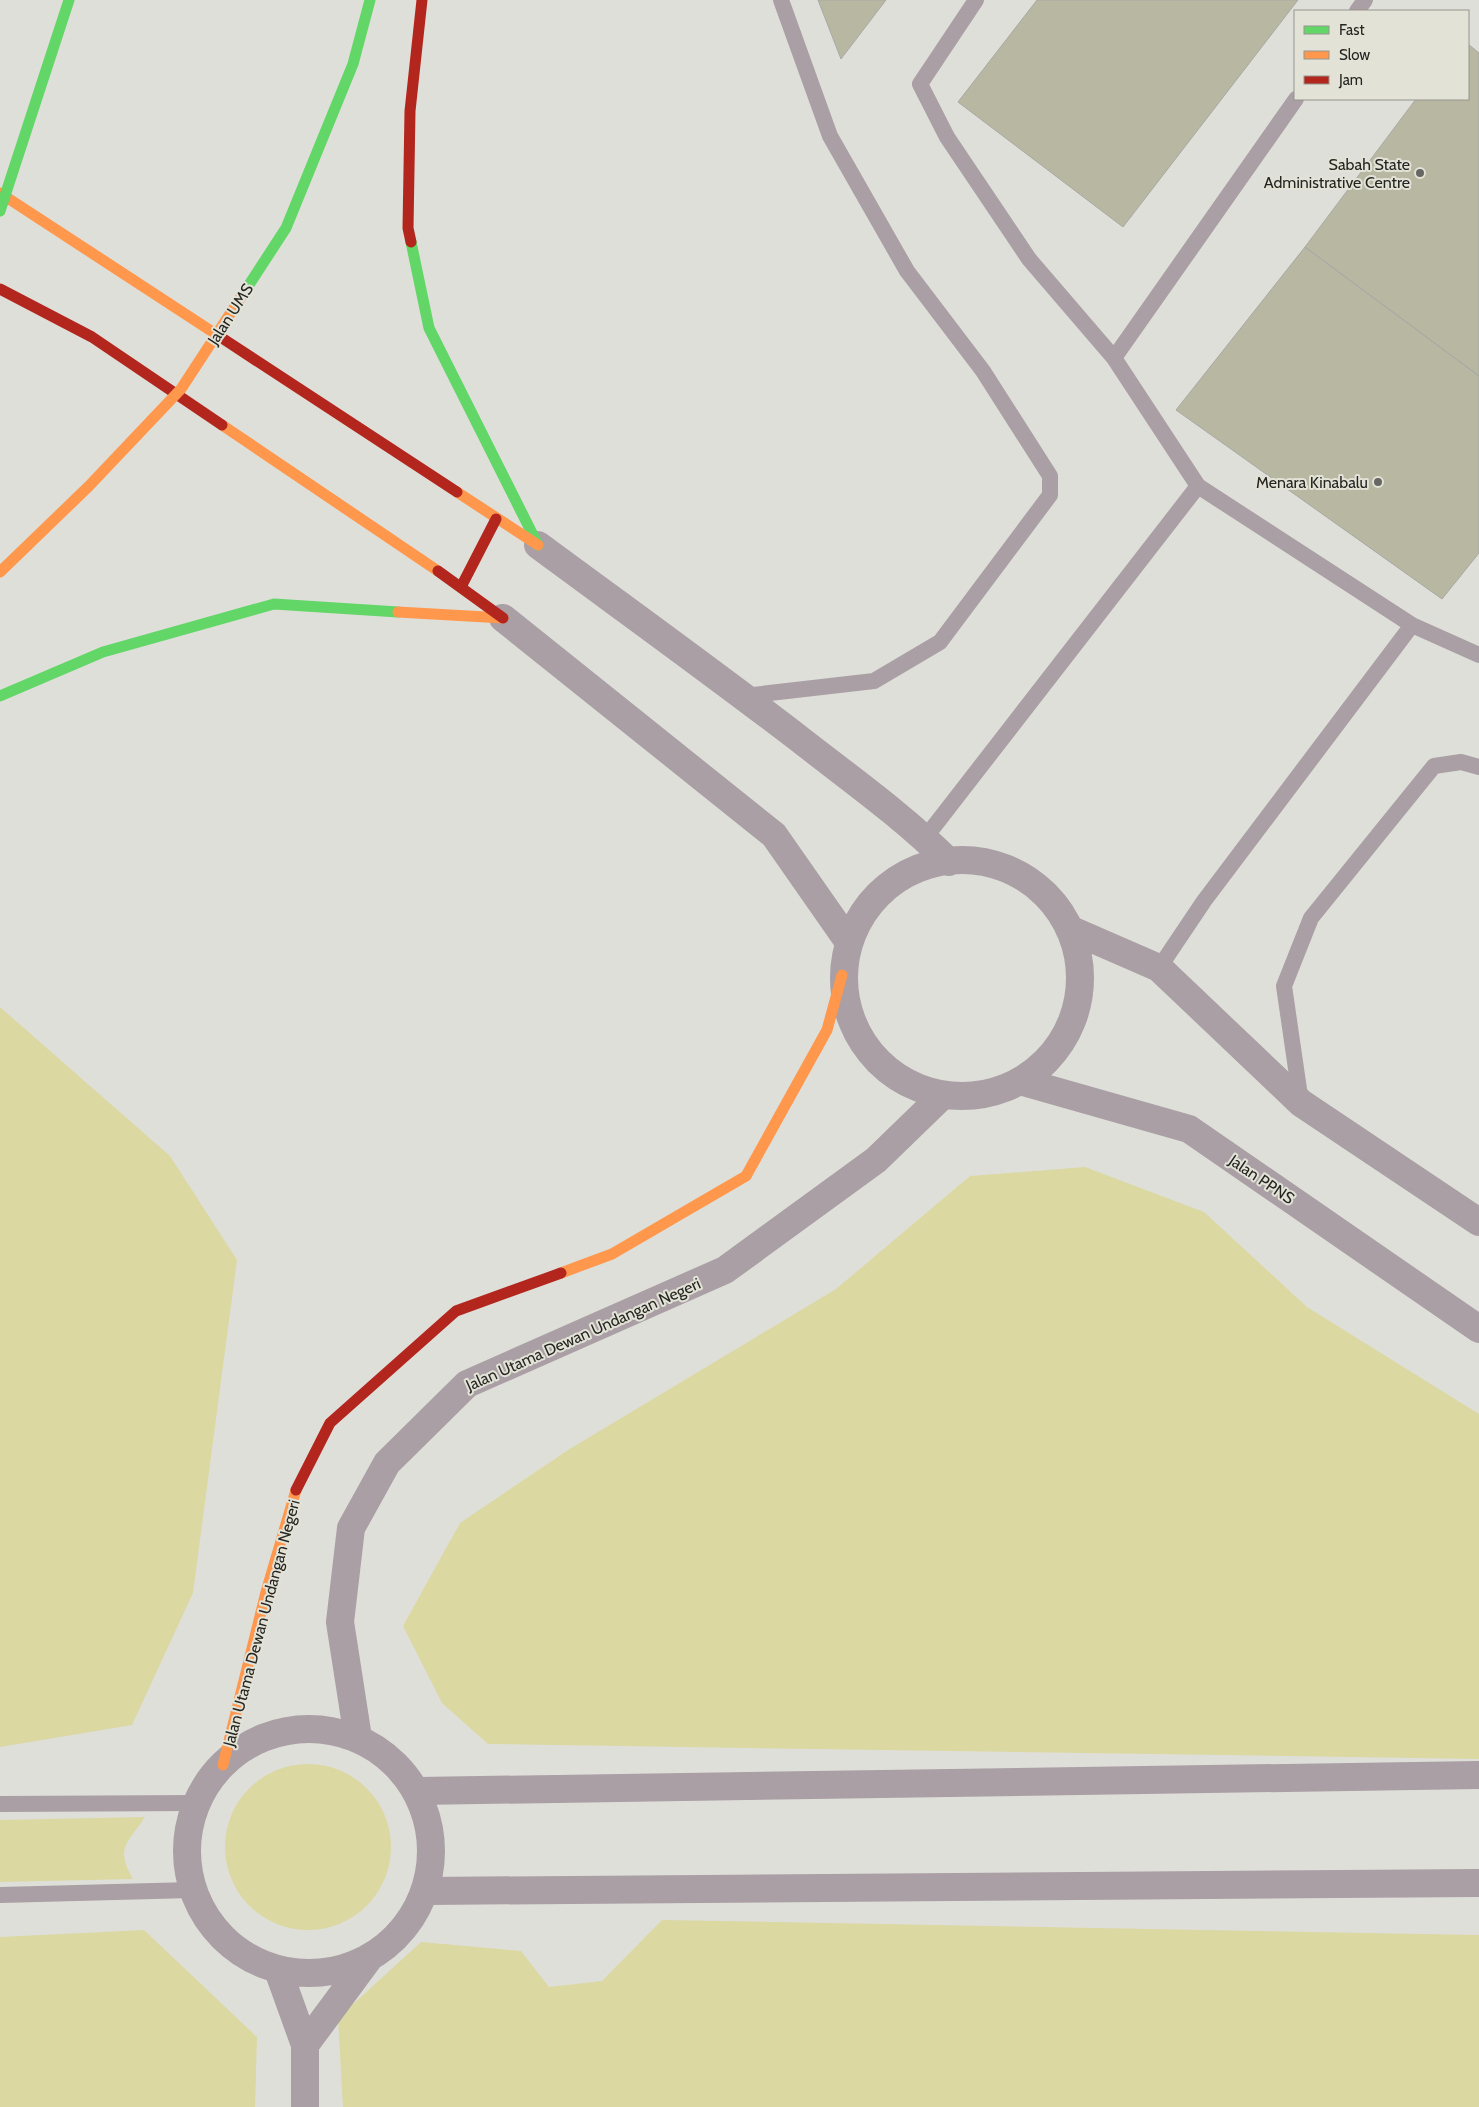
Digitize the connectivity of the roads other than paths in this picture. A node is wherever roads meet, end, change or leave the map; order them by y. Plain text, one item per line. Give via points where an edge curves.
1 (69, 0) edge
2 (370, 0) edge
3 (422, 0) edge
4 (780, 0) edge
5 (976, 0) edge
6 (1295, 100) edge
7 (0, 193) edge
8 (0, 211) edge
9 (0, 289) edge
10 (1114, 358) junction
11 (1198, 486) junction
12 (496, 519) junction
13 (538, 545) junction
14 (0, 572) edge
15 (461, 587) junction
16 (502, 618) junction
17 (1412, 625) junction
18 (1479, 655) edge
19 (0, 696) edge
20 (744, 696) junction
21 (1479, 767) edge
22 (925, 838) junction
23 (948, 862) junction
24 (1074, 931) junction
25 (848, 942) junction
26 (1158, 968) junction
27 (842, 974) junction
28 (1020, 1081) junction
29 (942, 1096) junction
30 (1301, 1103) junction
31 (1479, 1222) edge
32 (1476, 1319) edge
33 (358, 1738) junction
34 (223, 1765) junction
35 (1479, 1775) edge
36 (418, 1791) junction
37 (196, 1803) junction
38 (0, 1804) edge
39 (1479, 1883) edge
40 (192, 1890) junction
41 (426, 1891) junction
42 (0, 1896) edge
43 (370, 1957) junction
44 (278, 1970) junction
45 (305, 2045) junction
46 (305, 2107) edge

1 - 8 main road, bridge
2 - 14 main road, Jalan UMS, bridge via 353,64 286,228 181,389 89,486
3 - 13 main road via 410,111 408,228 429,328
4 - 20 lane via 830,136 907,271 983,371 1050,476 1050,494 940,642 874,681
5 - 10 lane via 920,84 947,136 1030,259
6 - 10 lane
7 - 12 main road
9 - 15 main road via 92,337
10 - 11 lane
11 - 17 lane
11 - 22 lane
12 - 13 main road
12 - 15 main road
13 - 20 street
15 - 16 main road
16 - 19 main road via 274,604 103,652
16 - 25 street via 774,835
17 - 18 lane
17 - 26 lane via 1204,901
20 - 22 street
21 - 30 lane via 1461,762 1434,766 1311,918 1284,986
22 - 23 street
23 - 24 street via 974,861 1005,868 1051,897 1065,913
23 - 25 street via 912,871 884,888 863,912
24 - 26 street
24 - 28 street via 1079,963 1079,998 1068,1031 1048,1060
25 - 27 street
26 - 30 street
27 - 29 street via 846,1008 856,1032 881,1066 910,1085
27 - 34 main road, Jalan Utama Dewan Undangan Negeri via 827,1030 746,1176 612,1254 456,1311 330,1423 295,1492 266,1592
28 - 29 street via 982,1095
28 - 32 street, Jalan PPNS via 1189,1129
29 - 33 street, Jalan Utama Dewan Undangan Negeri via 876,1160 725,1270 467,1384 387,1463 351,1528 340,1622
30 - 31 street
33 - 34 street via 318,1728 280,1732 244,1746
33 - 36 street via 392,1759
34 - 37 street
35 - 36 street
36 - 41 street via 430,1823 433,1858
37 - 38 lane
37 - 40 street via 187,1831 186,1861
39 - 41 street
40 - 42 lane
40 - 44 street via 211,1925 242,1953
41 - 43 street via 403,1932
43 - 44 street via 319,1974
43 - 45 street
44 - 45 street
45 - 46 street

